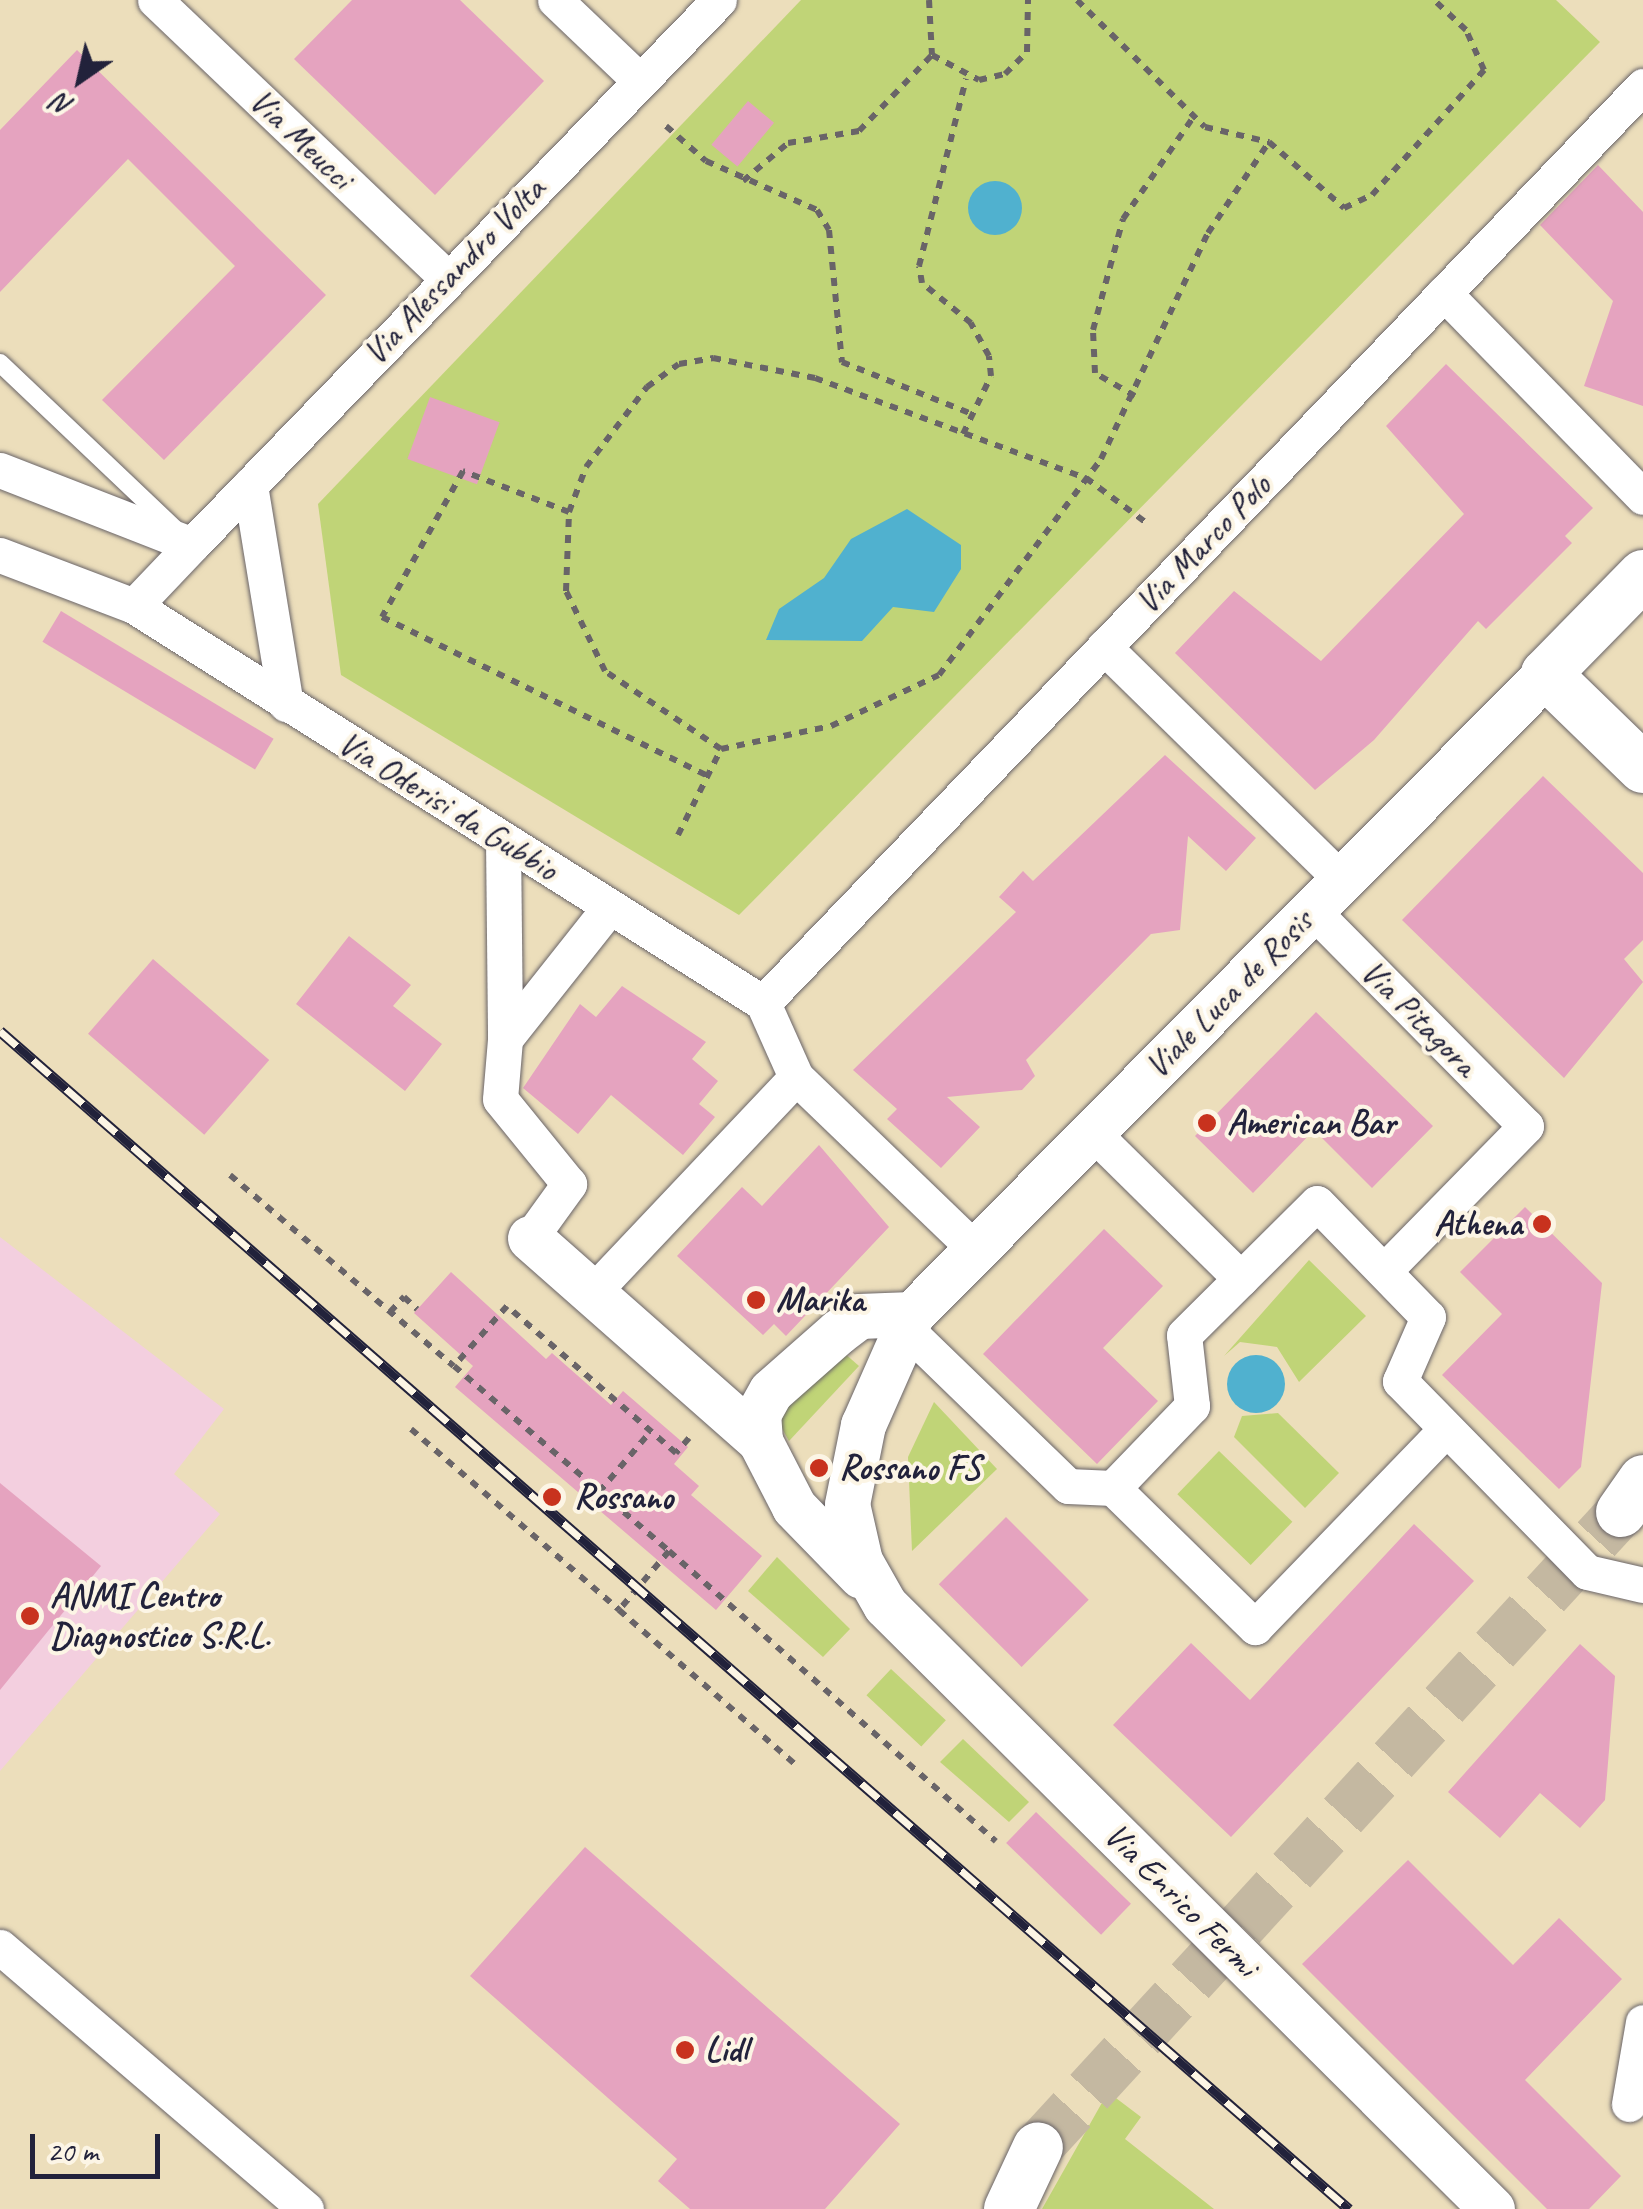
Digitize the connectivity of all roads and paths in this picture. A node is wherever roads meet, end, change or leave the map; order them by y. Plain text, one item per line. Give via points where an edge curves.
1 (155, 0) edge
2 (555, 0) edge
3 (719, 0) edge
4 (929, 0) edge
5 (1028, 0) edge
6 (1077, 0) edge
7 (1434, 0) edge
8 (932, 54) junction
9 (966, 79) junction
10 (639, 80) junction
11 (1643, 86) edge
12 (1194, 116) junction
13 (666, 126) dead end
14 (1269, 142) junction
15 (743, 181) junction
16 (447, 278) junction
17 (1444, 293) junction
18 (0, 363) edge
19 (1135, 396) junction
20 (972, 414) junction
21 (963, 434) junction
22 (0, 470) edge
23 (1086, 478) junction
24 (250, 485) junction
25 (1643, 496) edge
26 (569, 512) junction
27 (1148, 524) dead end
28 (192, 545) junction
29 (0, 555) edge
30 (1643, 575) edge
31 (134, 606) junction
32 (1104, 647) junction
33 (1546, 674) junction
34 (286, 704) junction
35 (721, 749) junction
36 (1643, 768) edge
37 (708, 776) junction
38 (678, 835) dead end
39 (502, 840) junction
40 (1327, 895) junction
41 (609, 908) junction
42 (763, 1003) junction
43 (505, 1038) junction
44 (796, 1076) junction
45 (1092, 1132) junction
46 (230, 1174) dead end
47 (530, 1238) joint
48 (976, 1250) junction
49 (1384, 1271) junction
50 (1241, 1278) junction
51 (592, 1293) junction
52 (418, 1309) dead end
53 (390, 1312) junction
54 (910, 1322) junction
55 (454, 1366) junction
56 (782, 1379) junction
57 (703, 1391) junction
58 (410, 1429) dead end
59 (1446, 1429) junction
60 (650, 1432) junction
61 (760, 1441) junction
62 (1112, 1488) junction
63 (599, 1492) junction
64 (670, 1551) junction
65 (1643, 1585) edge
66 (874, 1588) junction
67 (619, 1610) junction
68 (795, 1764) dead end
69 (996, 1841) dead end
70 (0, 1947) edge
71 (1643, 2022) edge
72 (1629, 2104) dead end
73 (1038, 2147) tunnel mouth
74 (306, 2209) edge
75 (1009, 2209) edge
76 (1492, 2209) edge

1 - 16 street, Via Meucci
2 - 10 street
3 - 10 street, Via Alessandro Volta
4 - 8 path
5 - 9 path via 1027,52 1005,74
6 - 12 path
7 - 14 path via 1466,30 1484,70 1372,195 1344,208
8 - 9 path
8 - 15 path via 859,131 788,143
9 - 20 path via 919,266 922,283 971,324 988,356 991,376
10 - 16 street, Via Alessandro Volta
11 - 17 street, Via Marco Polo
12 - 14 path
12 - 19 path via 1123,218 1093,330 1095,373
13 - 15 path
14 - 19 path via 1208,233
15 - 20 path via 818,210 830,230 842,362
16 - 24 street, Via Alessandro Volta
17 - 25 street
17 - 32 street, Via Marco Polo
18 - 28 lane
19 - 23 path
20 - 21 path
21 - 23 path
21 - 26 path via 815,378 713,358 678,364 614,428
22 - 28 street
23 - 27 path
23 - 35 path via 939,675 863,716
24 - 28 street, Via Alessandro Volta
24 - 34 street
26 - 35 path via 566,591 604,671
26 - 37 path via 464,472 382,617
28 - 31 street, Via Alessandro Volta
29 - 31 street
30 - 33 main road
31 - 34 street, Via Oderisi da Gubbio
32 - 40 street, Via Pitagora
32 - 42 street, Via Marco Polo
33 - 36 main road
33 - 40 street, Viale Luca de Rosis
34 - 39 street, Via Oderisi da Gubbio
35 - 37 path
37 - 38 path
39 - 41 street, Via Oderisi da Gubbio
39 - 43 street
40 - 45 street, Viale Luca de Rosis
40 - 49 street, Via Pitagora via 1526,1126
41 - 42 street, Via Oderisi da Gubbio
41 - 43 street
42 - 44 street
43 - 47 street via 500,1099 569,1184
44 - 48 street
44 - 51 street
45 - 48 street, Viale Luca de Rosis
45 - 50 street
46 - 53 path
47 - 51 street
48 - 54 street, Viale Luca de Rosis
49 - 50 street via 1317,1203
49 - 59 street via 1428,1317 1400,1381
50 - 62 street via 1184,1335 1192,1406
51 - 57 street
52 - 53 path via 404,1297
53 - 55 path
54 - 56 street via 859,1316
54 - 62 street via 1068,1486
54 - 66 street, Viale Luca de Rosis via 866,1415 849,1484 854,1544
55 - 60 path via 507,1306
55 - 63 path
56 - 57 street via 748,1394
56 - 61 street via 758,1414
57 - 60 path via 676,1453
57 - 61 street
58 - 67 path
59 - 62 street via 1255,1628
59 - 65 street via 1586,1572
60 - 63 path
61 - 66 street, Via Enrico Fermi via 794,1508
63 - 64 path
64 - 67 path
64 - 69 path
66 - 76 street, Via Enrico Fermi
67 - 68 path
70 - 74 street
71 - 72 street
73 - 75 main road

